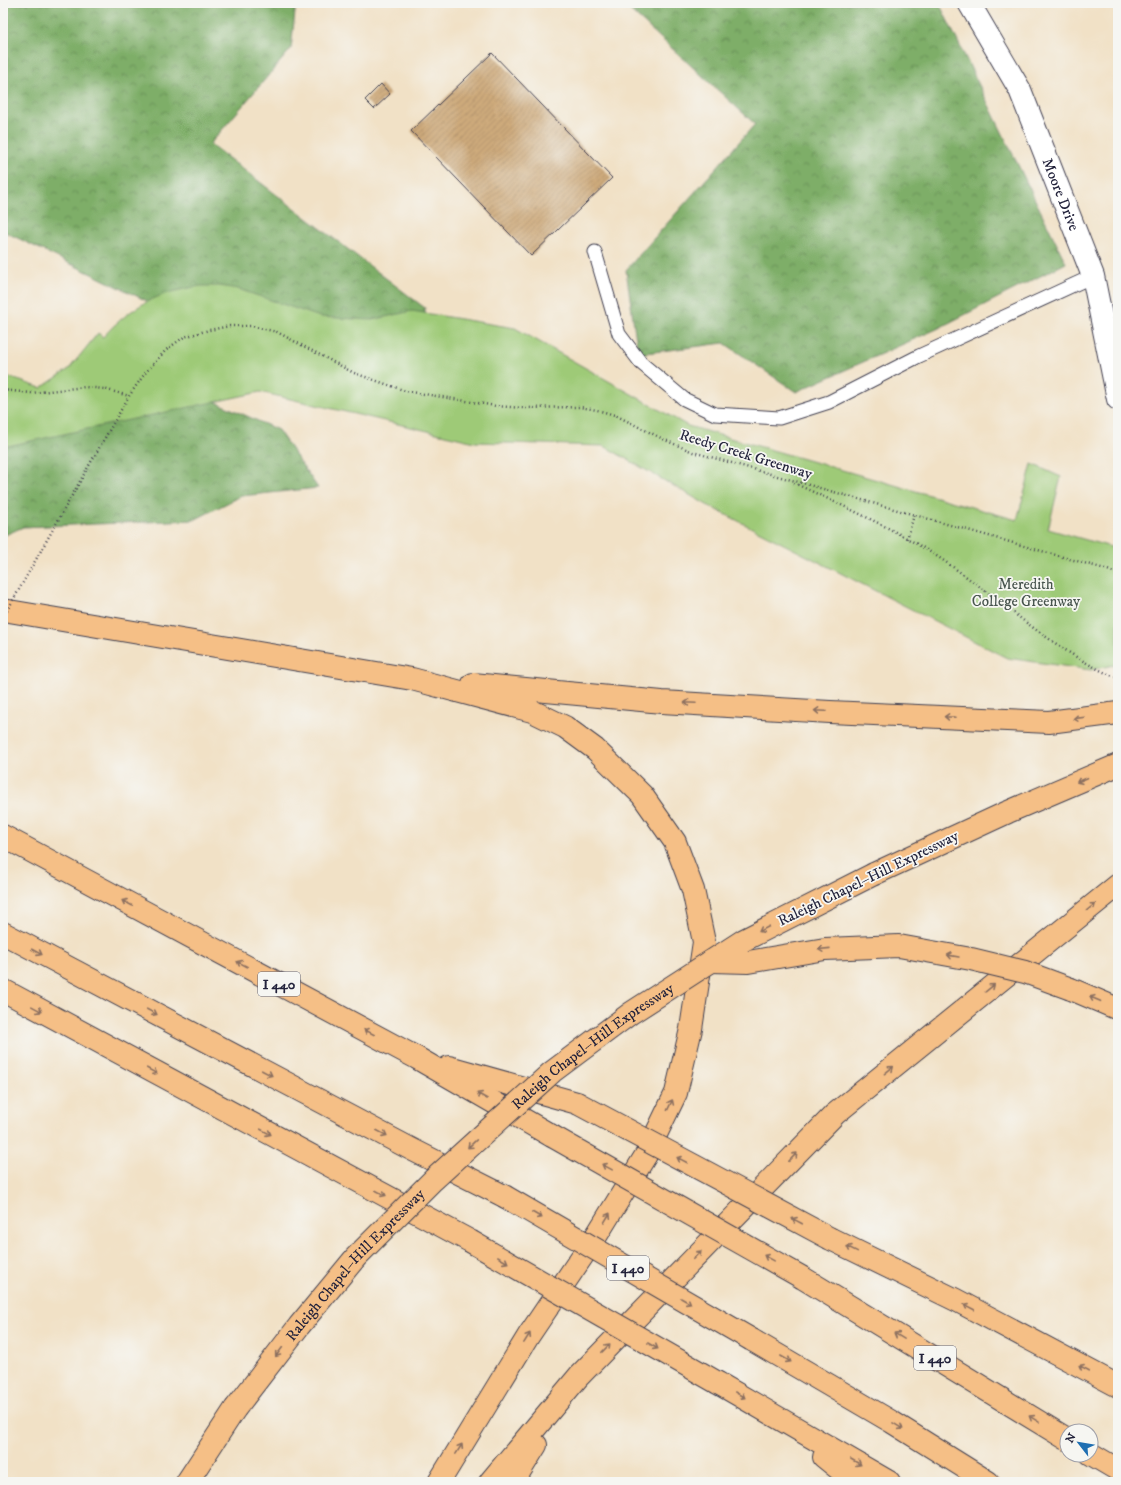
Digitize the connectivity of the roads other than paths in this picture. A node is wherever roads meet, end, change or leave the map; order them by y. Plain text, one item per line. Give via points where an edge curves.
1 (970, 3) edge
2 (595, 252) dead end
3 (1093, 276) junction
4 (1118, 399) edge
5 (3, 610) edge
6 (412, 679) junction
7 (1118, 713) edge
8 (1118, 765) edge
9 (3, 836) edge
10 (1118, 885) edge
11 (3, 933) edge
12 (711, 961) junction
13 (3, 990) edge
14 (1118, 1010) edge
15 (417, 1058) junction
16 (579, 1376) junction
17 (1118, 1386) edge
18 (762, 1408) junction
19 (235, 1409) junction
20 (1059, 1434) edge
21 (1099, 1459) edge
22 (1118, 1470) edge
23 (188, 1482) edge
24 (199, 1482) edge
25 (439, 1482) edge
26 (490, 1482) edge
27 (513, 1482) edge
28 (855, 1482) edge
29 (889, 1482) edge
30 (988, 1482) edge

1 - 3 street, Moore Drive via 1020,90
2 - 3 lane via 619,334 642,363 684,399 715,414 779,418 829,402 919,356
3 - 4 street, Moore Drive
5 - 6 highway
7 -> 6 highway via 1049,722 838,712 662,702
25 -> 6 highway via 529,1335 598,1233 649,1148 676,1093 691,1029 704,942 693,890 675,842 642,794 595,749 565,727 532,711
8 -> 12 highway, Raleigh Chapel–Hill Expressway, bridge via 874,874 750,936
15 -> 9 highway, I 440
16 -> 10 highway via 835,1114
11 -> 30 highway, I 440, bridge via 504,1196 892,1422
14 -> 12 highway, bridge via 1072,989 1025,972 899,946 825,949 748,962
12 -> 19 highway, Raleigh Chapel–Hill Expressway, bridge via 632,1013 552,1072 433,1180 356,1257
13 -> 18 highway, bridge via 470,1241
17 -> 15 highway, bridge via 956,1300 831,1239 577,1104
20 -> 15 highway, I 440, bridge via 803,1278
16 - 26 highway
16 - 27 highway
18 - 28 highway
18 -> 29 highway
19 - 23 highway, Raleigh Chapel–Hill Expressway
19 - 24 highway
21 - 22 highway

